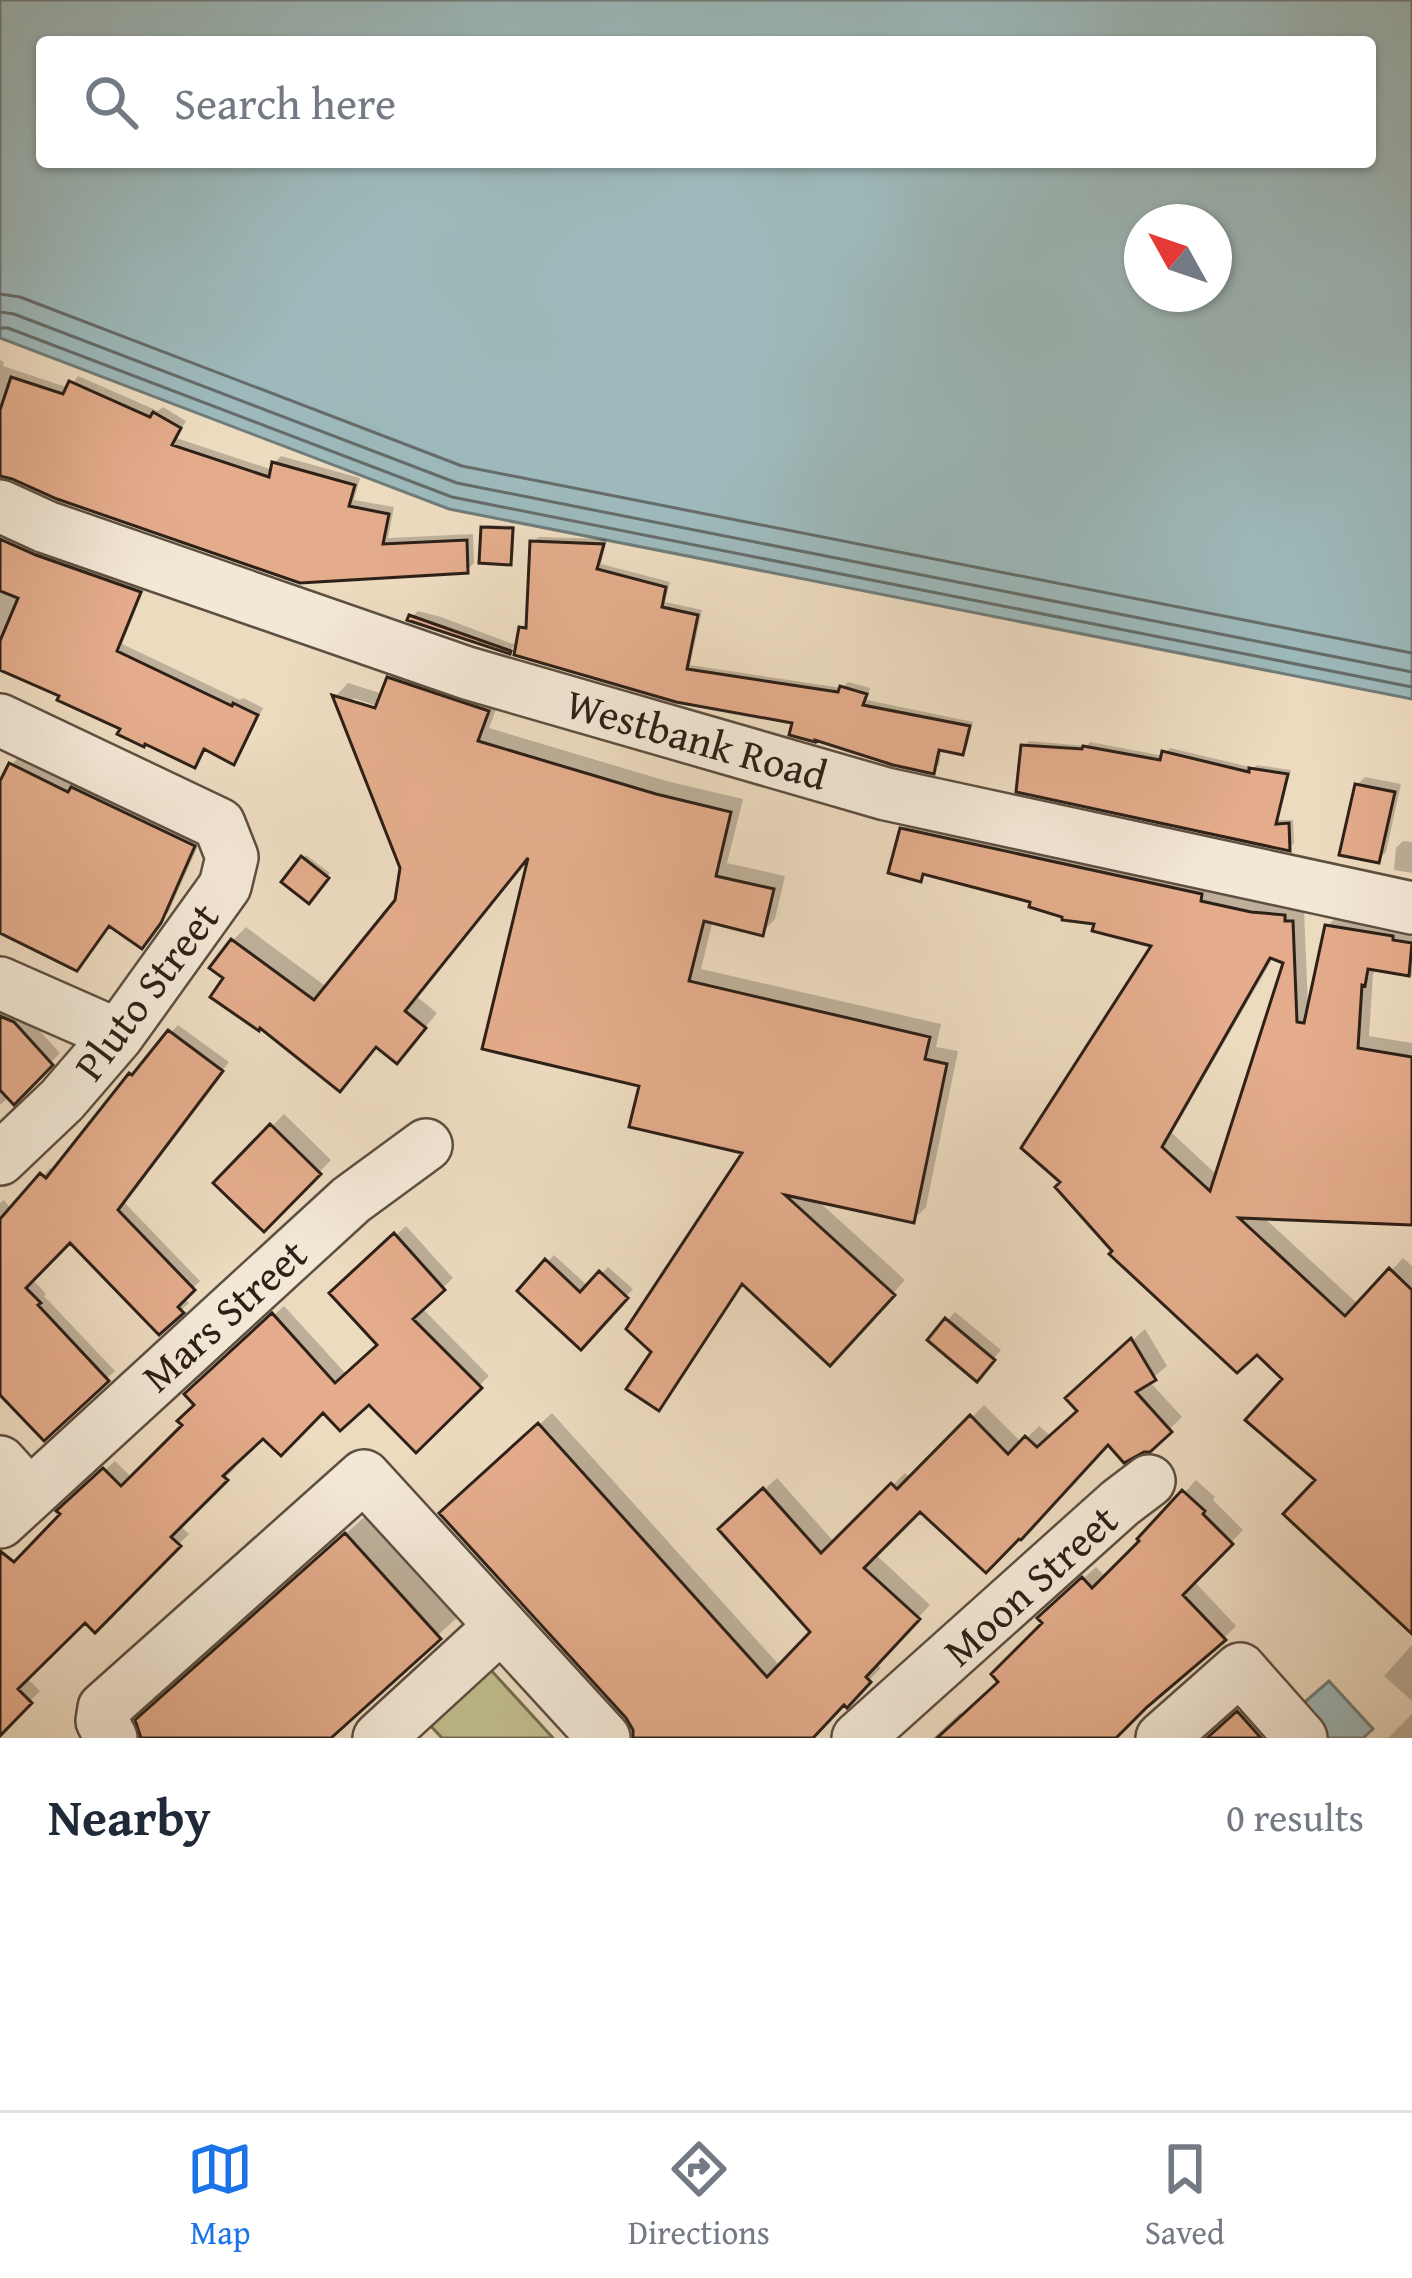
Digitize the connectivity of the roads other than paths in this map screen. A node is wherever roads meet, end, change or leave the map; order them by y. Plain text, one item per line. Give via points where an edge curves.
1 (0, 506) edge
2 (0, 720) edge
3 (1412, 908) edge
4 (0, 982) edge
5 (118, 1035) junction
6 (426, 1145) dead end
7 (0, 1159) edge
8 (1149, 1481) dead end
9 (10, 1493) edge
10 (500, 1627) junction
11 (111, 1738) edge
12 (379, 1738) edge
13 (604, 1738) edge
14 (858, 1738) edge
15 (1162, 1738) edge
16 (1301, 1738) edge

1 - 3 street, Westbank Road via 467,673 864,787
2 - 5 street, Pluto Street via 219,824 232,856 225,886
4 - 5 street
5 - 7 street, Pluto Street
6 - 9 street, Mars Street
8 - 14 street, Moon Street
10 - 11 street via 364,1476 104,1708
10 - 12 street
10 - 13 street
15 - 16 street via 1240,1669

